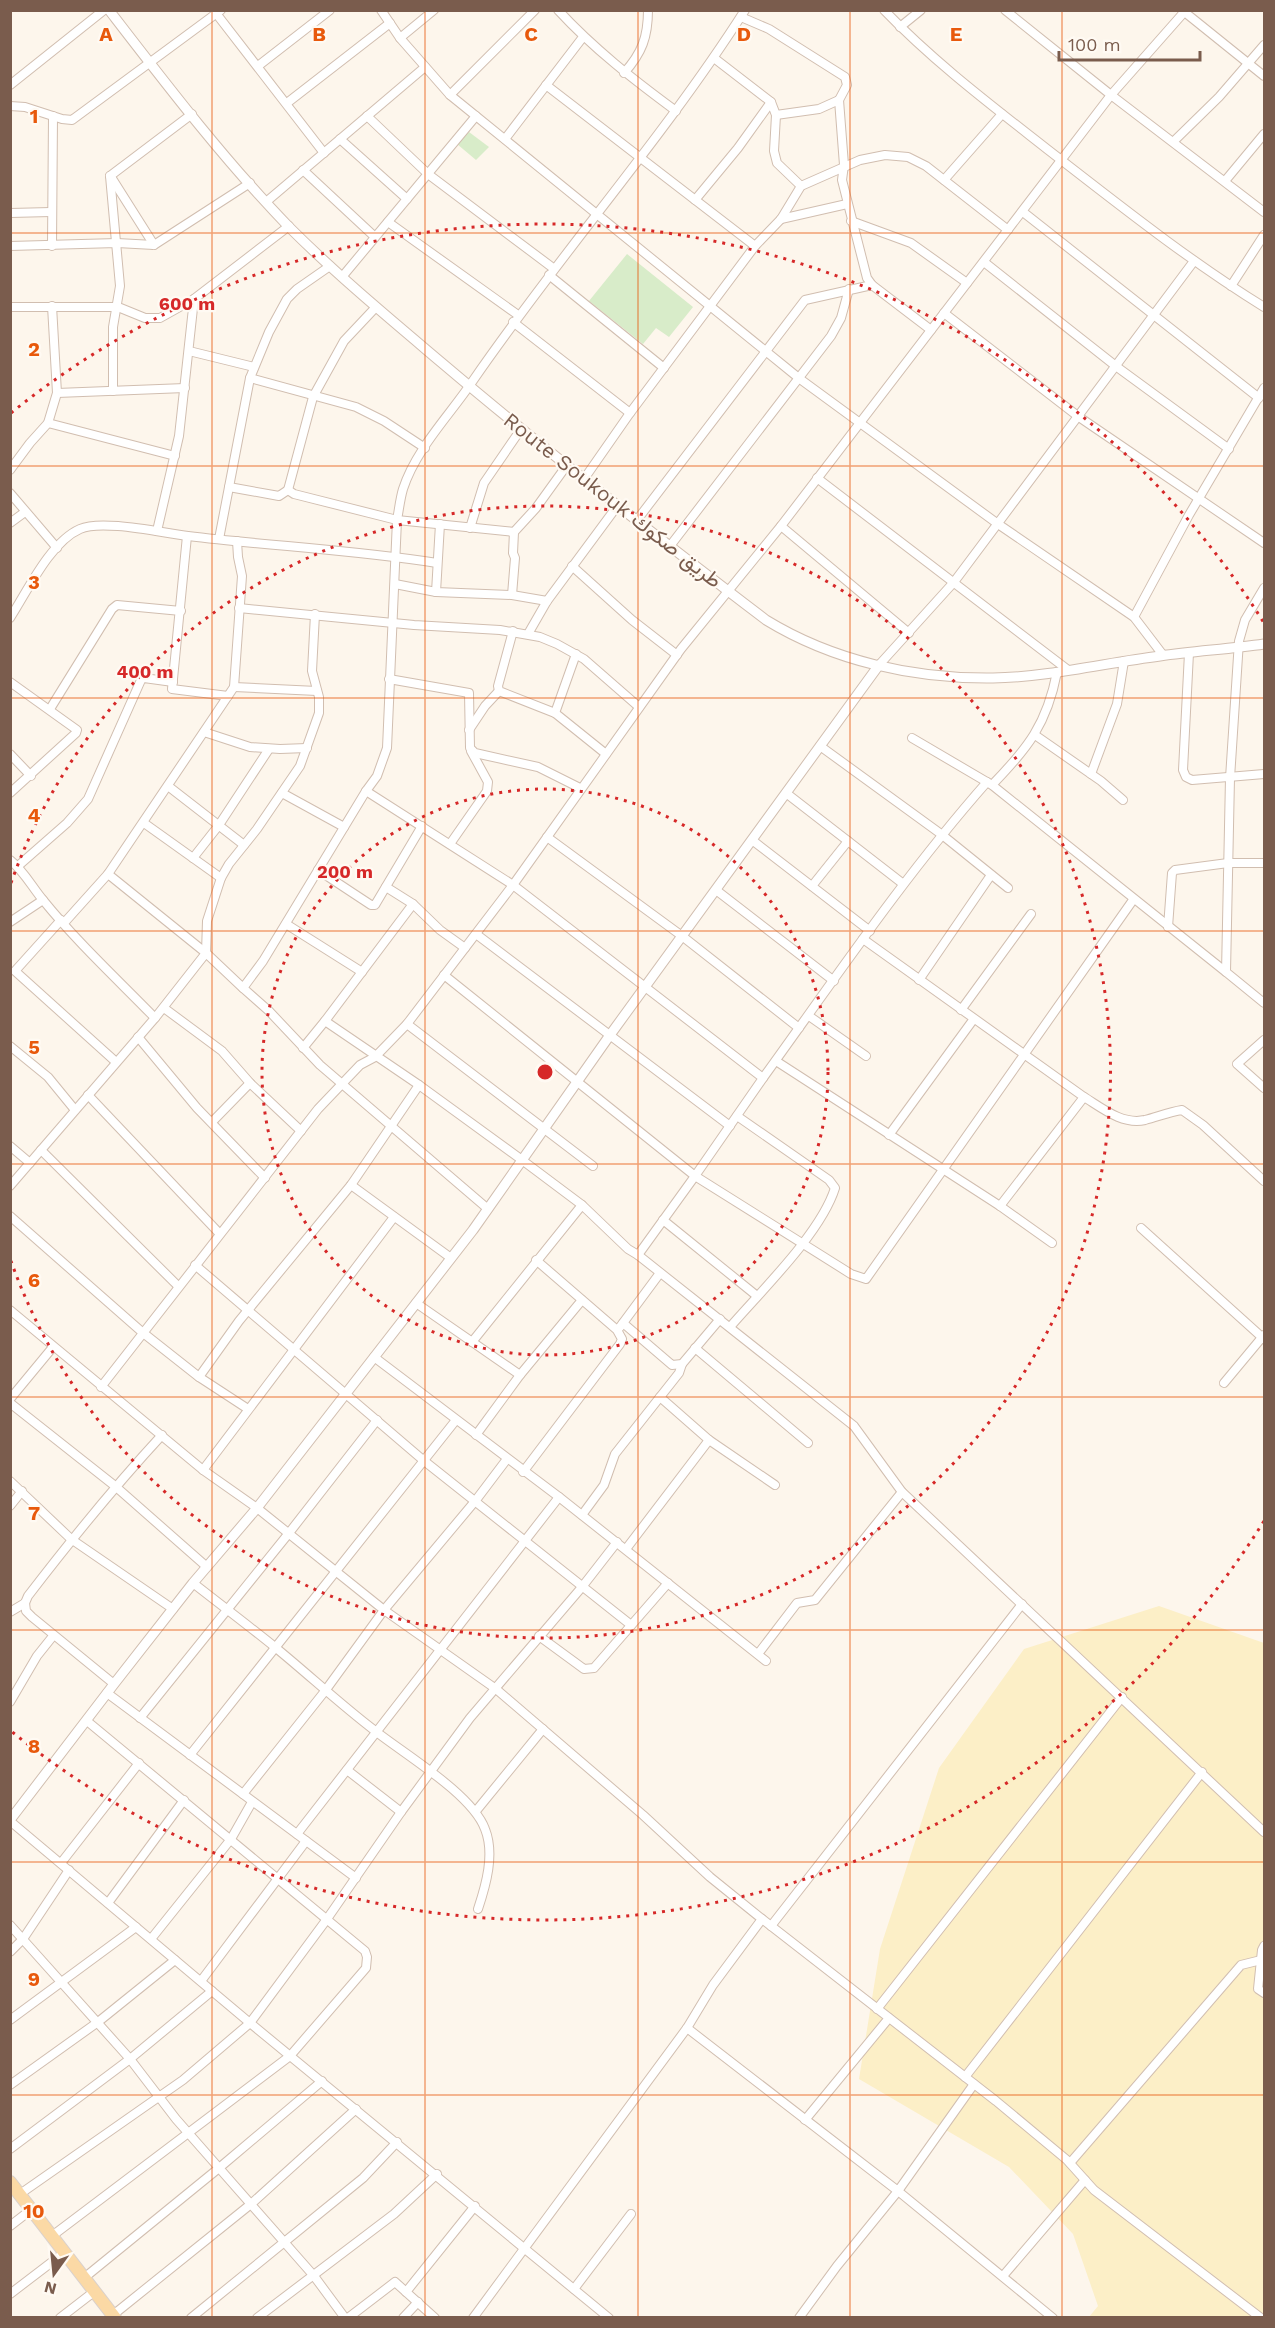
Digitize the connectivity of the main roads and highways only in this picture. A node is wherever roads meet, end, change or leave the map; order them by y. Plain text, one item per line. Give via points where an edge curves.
1 (10, 2182) edge
2 (114, 2316) edge

1 - 2 main road

